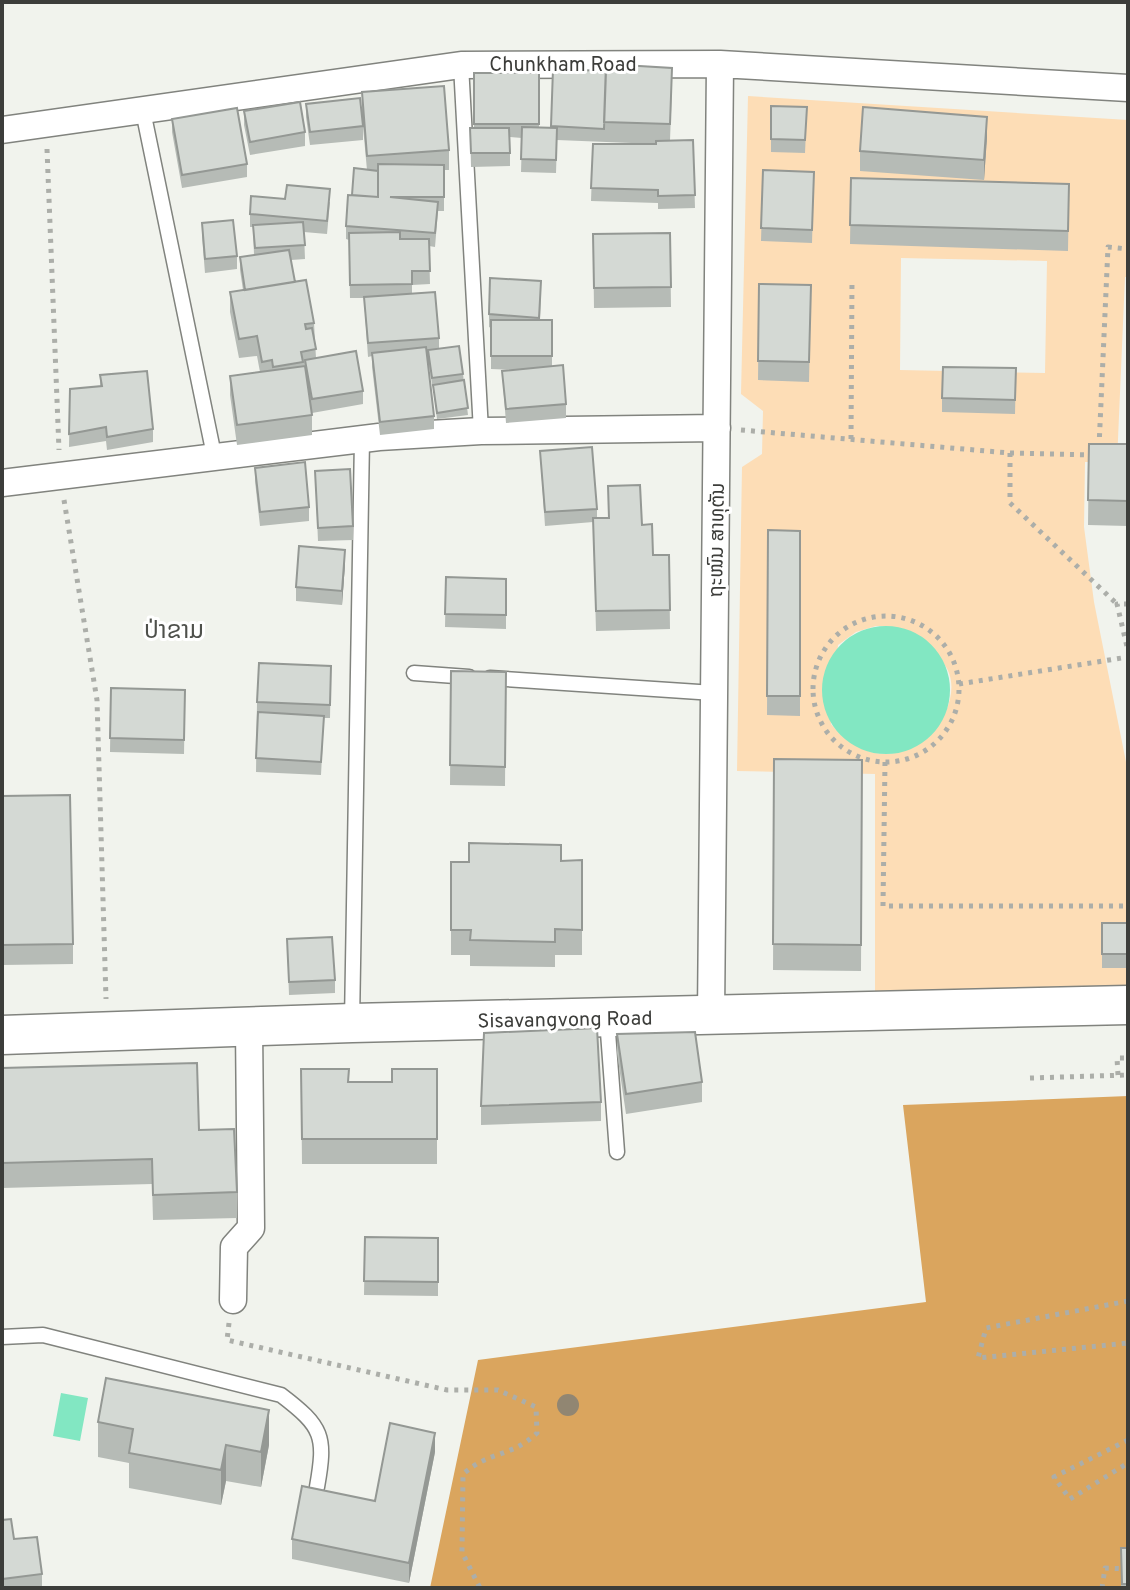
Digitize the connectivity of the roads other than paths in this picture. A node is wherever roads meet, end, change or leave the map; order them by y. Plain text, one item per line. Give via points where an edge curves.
1 (720, 64) junction
2 (461, 65) junction
3 (1128, 88) edge
4 (143, 111) junction
5 (2, 130) edge
6 (717, 428) junction
7 (481, 431) junction
8 (362, 439) junction
9 (214, 455) junction
10 (2, 483) edge
11 (414, 673) dead end
12 (714, 693) junction
13 (1128, 1005) edge
14 (711, 1016) junction
15 (607, 1018) junction
16 (352, 1023) junction
17 (249, 1027) junction
18 (2, 1035) edge
19 (617, 1152) dead end
20 (233, 1300) dead end
21 (2, 1337) edge
22 (317, 1487) edge

1 - 2 street, Chunkham Road
1 - 3 street, Chunkham Road
1 - 6 street, ຖະໜົນ ສາທຸຕັນ
2 - 4 street, Chunkham Road
2 - 7 lane
4 - 5 street, Chunkham Road
4 - 9 lane
6 - 7 street
6 - 12 street, ຖະໜົນ ສາທຸຕັນ
7 - 8 street
8 - 9 street
8 - 16 lane
9 - 10 street
11 - 12 lane
12 - 14 street, ຖະໜົນ ສາທຸຕັນ
13 - 14 main road, Sisavangvong Road
14 - 15 main road, Sisavangvong Road
15 - 16 main road, Sisavangvong Road
15 - 19 lane
16 - 17 main road, Sisavangvong Road
17 - 18 main road, Sisavangvong Road
17 - 20 street via 251,1228 234,1247
21 - 22 lane via 43,1335 281,1395 310,1417 324,1448

